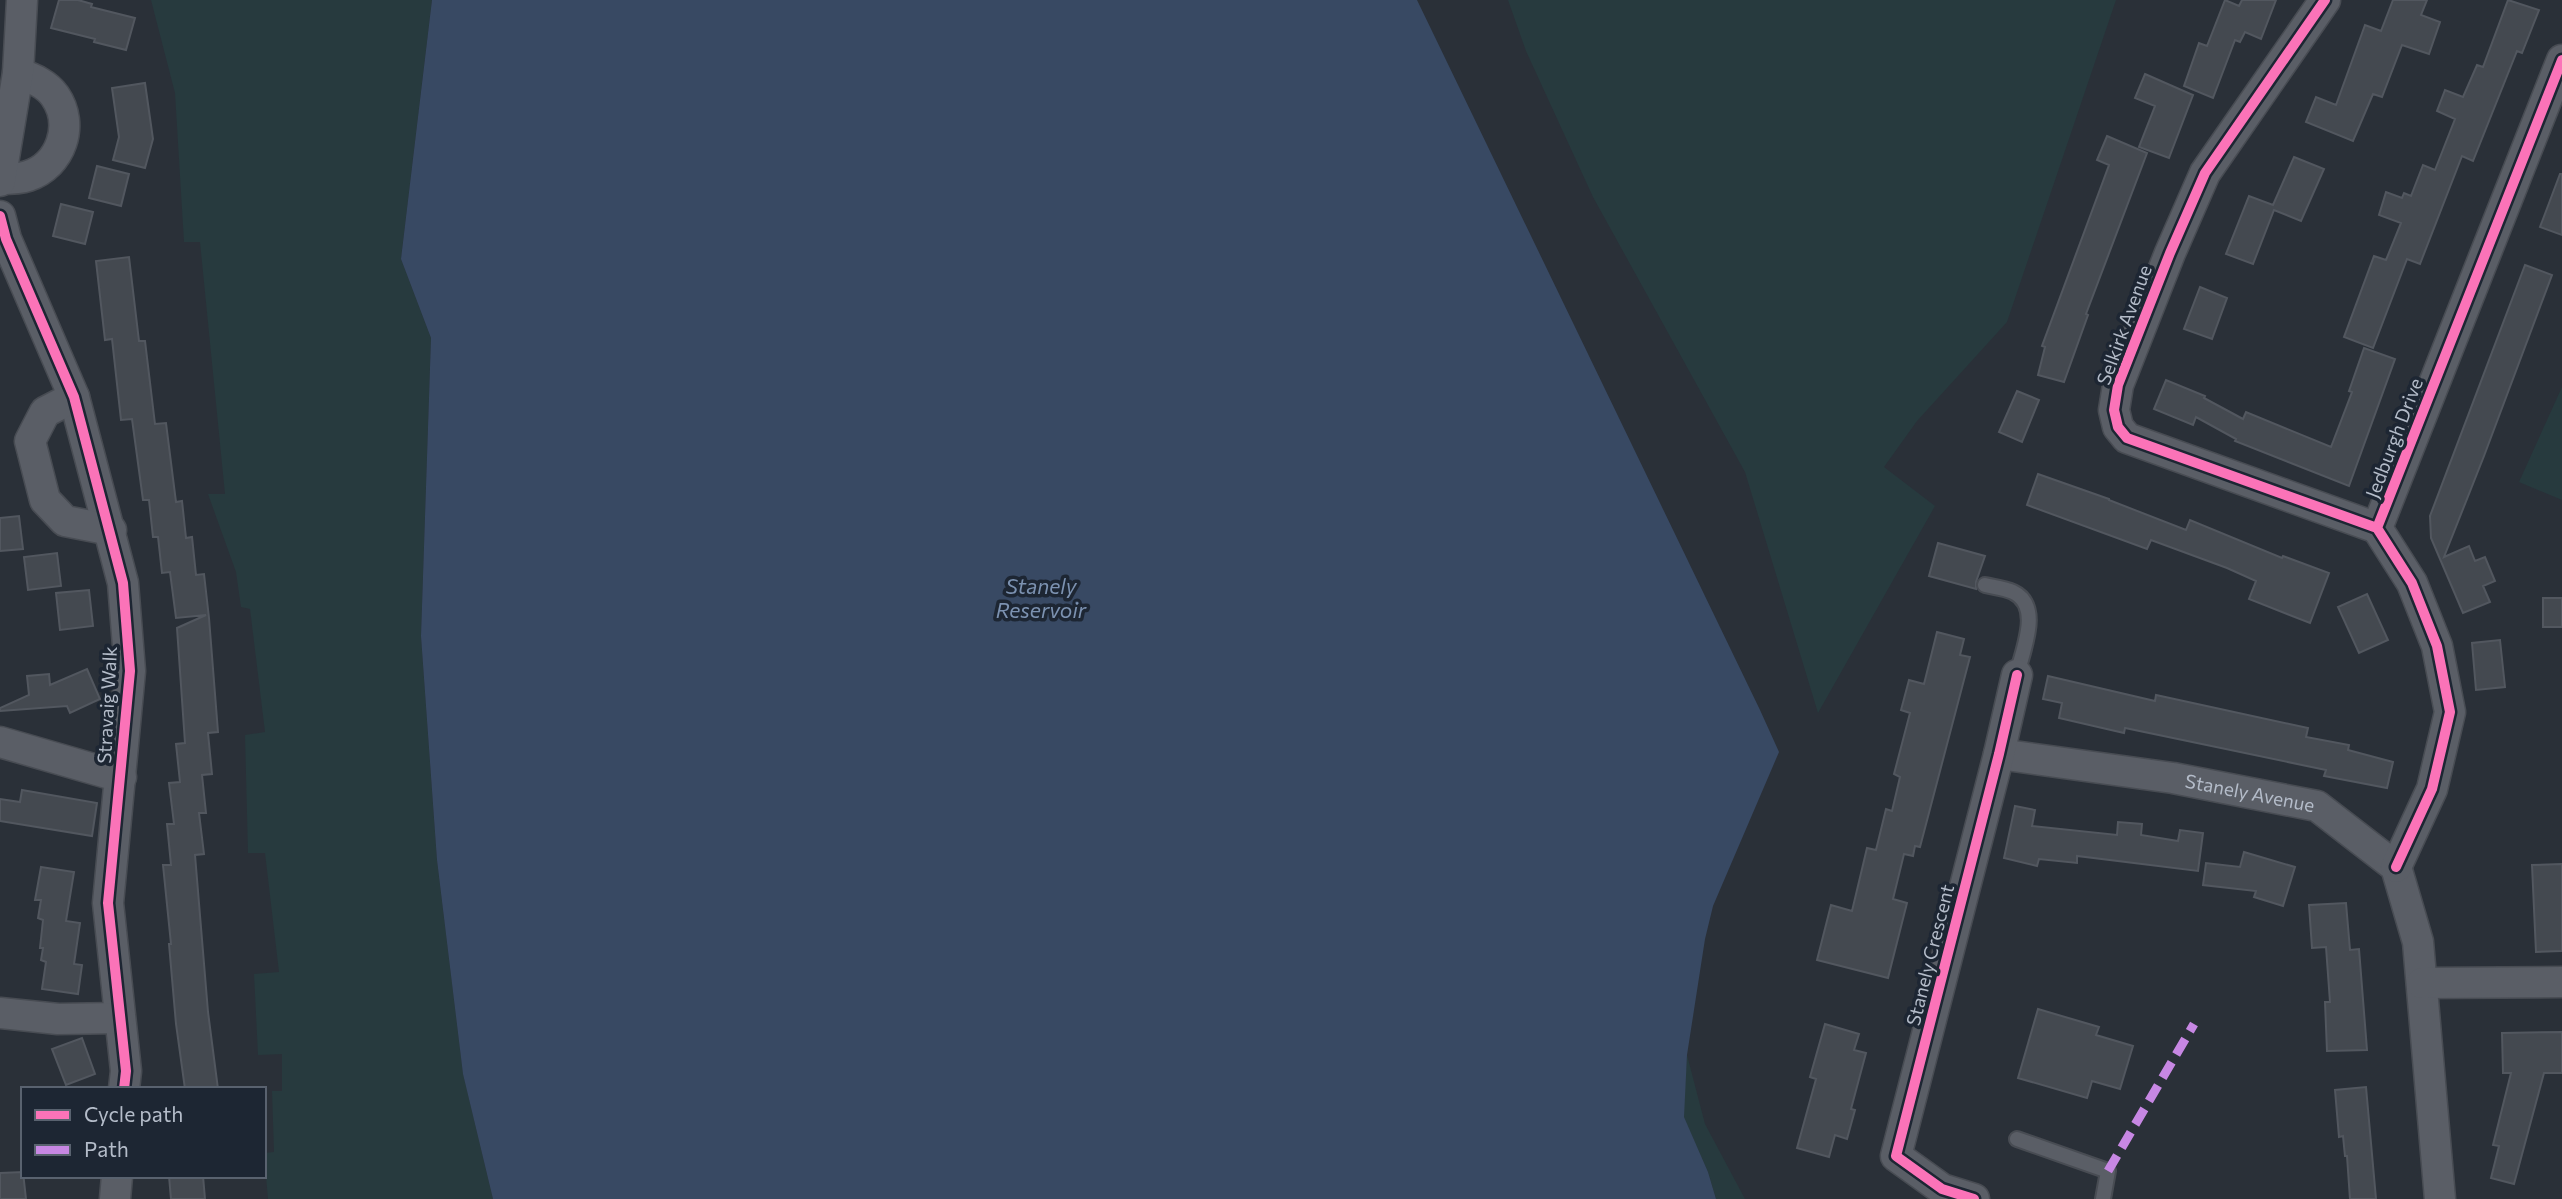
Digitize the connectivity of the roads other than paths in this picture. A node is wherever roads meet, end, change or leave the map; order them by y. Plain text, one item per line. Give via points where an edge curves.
1 (22, 0) edge
2 (2325, 0) edge
3 (2562, 60) edge
4 (18, 73) junction
5 (0, 180) edge
6 (0, 216) edge
7 (74, 397) junction
8 (2377, 528) junction
9 (111, 530) junction
10 (1985, 585) dead end
11 (2017, 675) joint
12 (0, 742) edge
13 (1999, 754) junction
14 (121, 777) junction
15 (2396, 867) junction
16 (2562, 982) edge
17 (2422, 983) junction
18 (0, 1013) edge
19 (119, 1018) junction
20 (124, 1087) edge
21 (2017, 1139) dead end
22 (117, 1178) edge
23 (115, 1199) edge
24 (1974, 1199) edge
25 (2103, 1199) edge
26 (2440, 1199) edge

1 - 4 street
2 - 8 street, Selkirk Avenue via 2205,173 2118,385 2114,410 2127,439
3 - 8 street, Jedburgh Drive
4 - 5 street
4 - 5 street via 41,82 55,95 64,115 65,135 57,155 41,170
6 - 7 street, Stravaig Walk
7 - 9 street, Stravaig Walk
7 - 9 street via 45,412 30,441 45,500 65,521
8 - 15 street, Jedburgh Drive via 2412,583 2437,646 2450,712 2432,789
9 - 14 street, Stravaig Walk via 123,583 130,671
10 - 11 lane via 2014,592 2027,603 2030,617
11 - 13 street, Stanely Crescent
12 - 14 street, Stravaig Walk
13 - 15 street, Stanely Avenue via 2173,778 2317,806
13 - 24 street, Stanely Crescent via 1896,1156 1942,1189
14 - 19 street, Stravaig Walk via 108,903
15 - 17 street via 2418,942
16 - 17 street
17 - 26 street
18 - 19 street via 58,1019
19 - 20 street, Stravaig Walk
21 - 25 lane via 2108,1171
22 - 23 street

